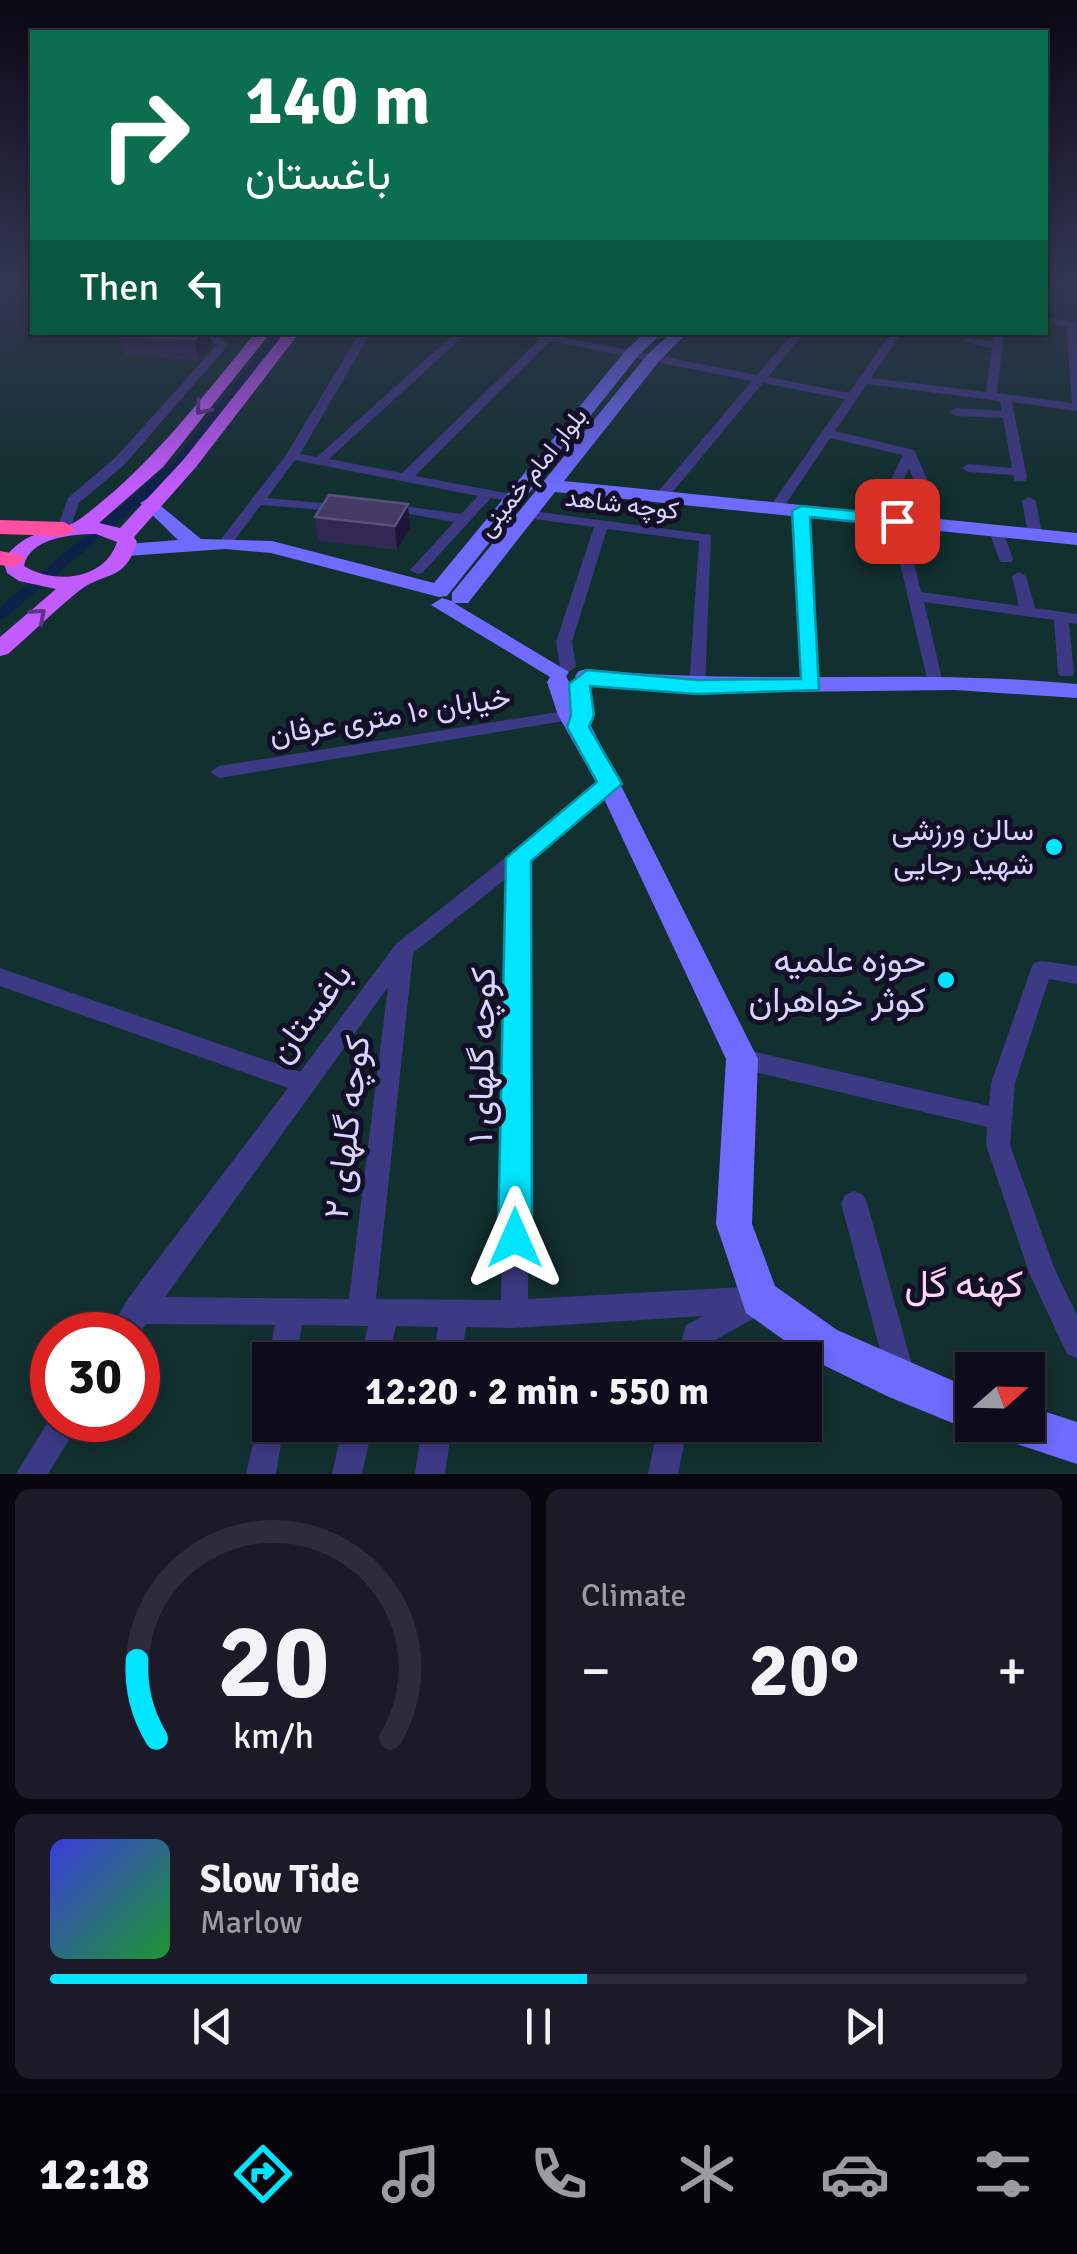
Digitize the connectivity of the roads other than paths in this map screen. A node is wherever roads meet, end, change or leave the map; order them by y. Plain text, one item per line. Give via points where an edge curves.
1 (218, 351) edge
2 (249, 351) edge
3 (278, 351) edge
4 (355, 351) edge
5 (442, 351) edge
6 (533, 351) edge
7 (626, 351) edge
8 (661, 351) edge
9 (784, 351) edge
10 (883, 351) edge
11 (998, 351) edge
12 (1075, 351) edge
13 (632, 352) junction
14 (654, 357) junction
15 (760, 378) junction
16 (862, 380) junction
17 (850, 398) junction
18 (998, 398) junction
19 (1077, 404) edge
20 (956, 412) dead end
21 (1009, 415) junction
22 (826, 433) junction
23 (910, 453) junction
24 (292, 456) junction
25 (320, 461) junction
26 (968, 468) dead end
27 (405, 478) junction
28 (554, 486) junction
29 (487, 494) junction
30 (661, 497) junction
31 (511, 498) junction
32 (261, 501) junction
33 (1029, 501) dead end
34 (150, 503) junction
35 (393, 507) edge
36 (343, 508) edge
37 (776, 508) junction
38 (801, 511) junction
39 (532, 515) junction
40 (463, 519) junction
41 (888, 520) junction
42 (602, 524) junction
43 (924, 524) junction
44 (0, 527) edge
45 (996, 531) junction
46 (1034, 535) junction
47 (103, 538) junction
48 (1077, 539) edge
49 (225, 544) junction
50 (197, 545) junction
51 (1006, 559) dead end
52 (418, 570) dead end
53 (17, 572) edge
54 (1019, 576) dead end
55 (78, 581) junction
56 (915, 596) junction
57 (446, 600) junction
58 (1028, 612) junction
59 (1069, 618) edge
60 (0, 648) edge
61 (570, 676) junction
62 (1071, 682) edge
63 (935, 683) junction
64 (812, 685) junction
65 (697, 687) junction
66 (574, 721) junction
67 (219, 772) dead end
68 (610, 784) junction
69 (518, 858) junction
70 (403, 950) junction
71 (1077, 974) edge
72 (0, 977) edge
73 (742, 1059) junction
74 (304, 1084) junction
75 (1000, 1118) junction
76 (854, 1203) dead end
77 (760, 1299) junction
78 (137, 1310) joint
79 (291, 1312) junction
80 (373, 1312) junction
81 (454, 1313) junction
82 (514, 1314) junction
83 (285, 1342) edge
84 (374, 1342) edge
85 (450, 1342) edge
86 (694, 1342) edge
87 (1077, 1344) edge
88 (903, 1384) junction
89 (955, 1404) edge
90 (1045, 1433) edge
91 (52, 1442) edge
92 (266, 1442) edge
93 (354, 1442) edge
94 (435, 1442) edge
95 (670, 1442) edge
96 (1077, 1443) edge
97 (31, 1474) edge
98 (260, 1474) edge
99 (347, 1474) edge
100 (430, 1474) edge
101 (664, 1474) edge

1 - 47 street via 120,462 72,501
2 -> 47 main road
3 - 34 main road
4 - 24 street
5 - 25 street
6 - 27 street
7 - 13 street
8 - 14 main road, بلوار امام خمینی
9 - 15 street
10 - 16 street
11 - 18 street
12 - 19 street
13 - 14 street
13 - 31 main road, بلوار امام خمینی
14 - 15 street
14 - 28 main road, بلوار امام خمینی
15 - 17 street
15 - 30 street
16 - 17 street
16 - 18 street
17 - 22 street
18 - 19 street
18 - 21 street
20 - 21 street
21 - 26 street via 1020,475
22 - 23 street
22 - 37 street
23 - 41 street
23 - 43 street via 924,488
24 - 25 street
24 - 32 street
25 - 27 street
27 - 29 street
28 - 30 main road
28 - 39 main road, بلوار امام خمینی
29 - 31 street
29 - 40 street
30 - 37 main road
31 - 57 main road, بلوار امام خمینی
32 - 36 street
32 - 49 street
33 - 46 street
34 - 47 main road
34 - 50 main road
35 - 40 street
37 - 38 main road
38 - 41 main road
38 - 64 street
39 - 42 street, کوچه شاهد
39 - 57 main road, بلوار امام خمینی
40 - 52 street
41 - 43 main road
41 - 56 street
42 - 61 street via 564,642
42 - 65 street, کوچه شاهد via 706,538
43 - 45 main road
44 - 47 highway
45 - 46 main road
45 - 51 street
46 - 48 main road
47 - 50 main road
47 - 53 main road via 34,540
47 - 55 main road
47 - 57 main road via 272,560
49 - 50 main road
49 - 57 main road via 312,554
53 - 55 main road
54 - 58 street
60 -> 55 main road
56 - 58 street
56 - 63 street
57 - 61 main road
58 - 59 street
59 - 62 street
61 - 65 main road
61 - 66 main road via 582,715
62 - 63 main road
63 - 64 main road
64 - 65 main road
66 - 67 street, خیابان ۱۰ متری عرفان
66 - 68 main road
68 - 69 street, باغستان
68 - 73 main road
69 - 70 street, باغستان
69 - 82 street, کوچه گلهای ۱
70 - 74 street, باغستان
70 - 80 street, کوچه گلهای ۲
71 - 75 street via 1042,969 1004,1083
72 - 74 street
73 - 75 street
73 - 77 main road via 734,1224
74 - 78 street, باغستان
75 - 87 street via 998,1145 1044,1275
76 - 88 street
77 - 82 street
77 - 86 street
77 - 88 main road via 824,1344
78 - 79 street
79 - 80 street
79 - 83 street
80 - 81 street
80 - 84 street, کوچه گلهای ۲
81 - 82 street
81 - 85 street
88 - 89 main road
90 - 96 main road
91 - 97 street
92 - 98 street
93 - 99 street
94 - 100 street
95 - 101 street

